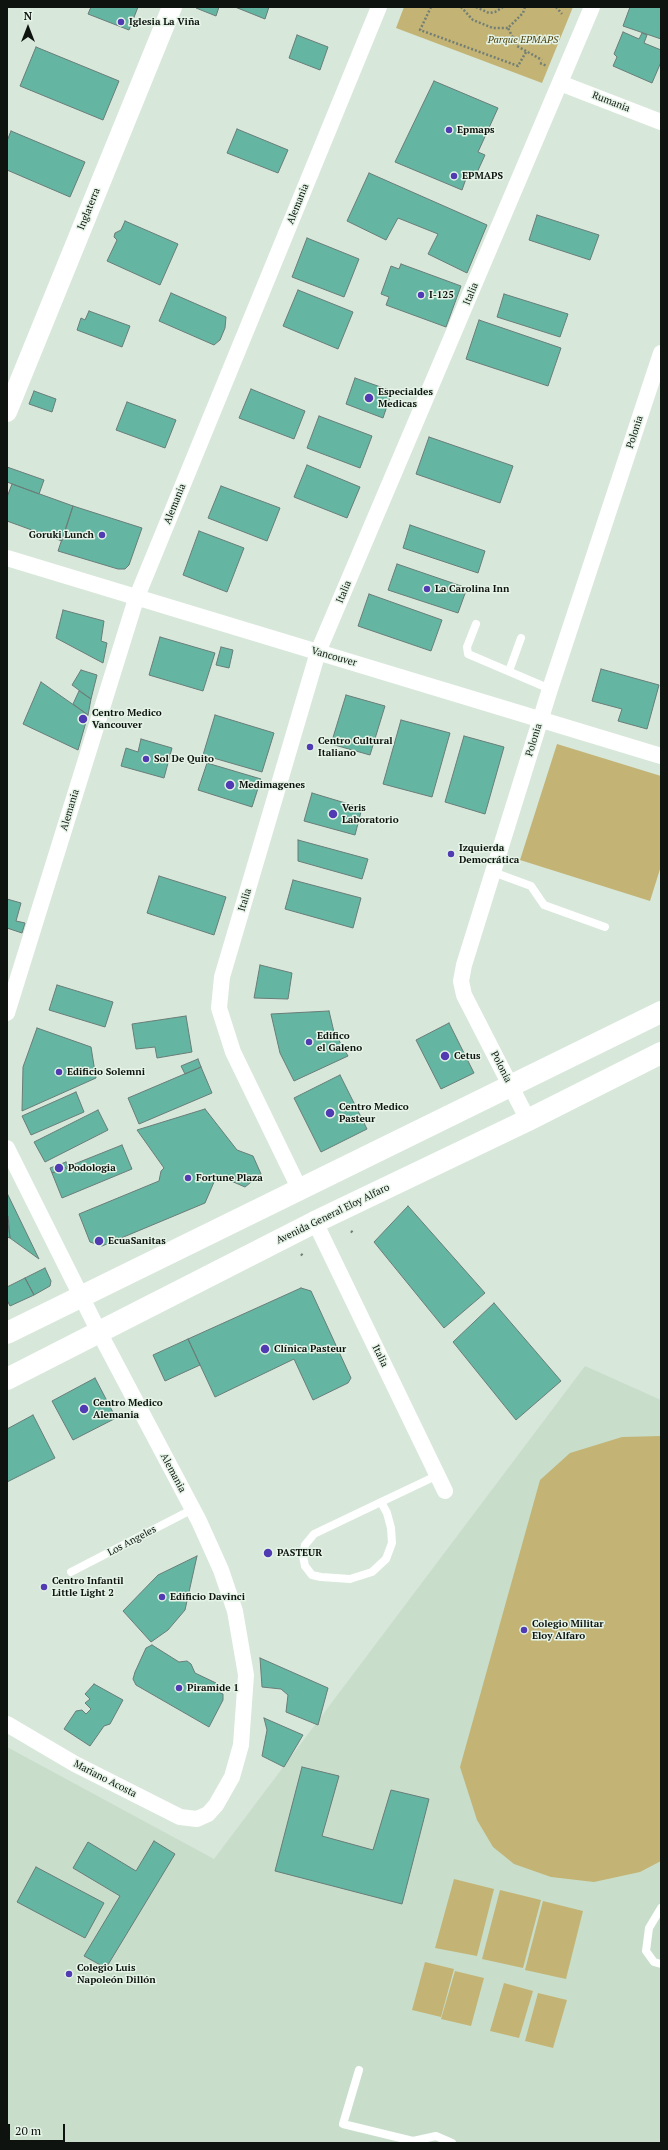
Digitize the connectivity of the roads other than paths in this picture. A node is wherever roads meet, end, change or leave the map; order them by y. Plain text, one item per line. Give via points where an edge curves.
1 (172, 7) edge
2 (379, 7) edge
3 (592, 7) edge
4 (560, 83) junction
5 (661, 122) edge
6 (661, 353) edge
7 (7, 412) edge
8 (7, 558) edge
9 (136, 599) junction
10 (476, 624) dead end
11 (522, 638) dead end
12 (318, 652) junction
13 (509, 671) junction
14 (550, 690) junction
15 (541, 719) junction
16 (661, 756) edge
17 (493, 872) junction
18 (605, 927) dead end
19 (661, 1012) edge
20 (7, 1013) edge
21 (661, 1053) edge
22 (510, 1086) junction
23 (528, 1120) junction
24 (7, 1148) edge
25 (300, 1190) junction
26 (315, 1222) junction
27 (81, 1296) junction
28 (99, 1332) junction
29 (7, 1333) edge
30 (7, 1379) edge
31 (438, 1475) junction
32 (445, 1491) dead end
33 (381, 1502) junction
34 (193, 1509) junction
35 (71, 1572) dead end
36 (7, 1724) edge
37 (208, 1814) joint
38 (661, 1908) edge
39 (661, 1964) edge
40 (359, 2070) dead end
41 (413, 2142) edge
42 (452, 2143) edge

1 - 7 street, Inglaterra
2 - 9 street, Alemania
3 - 4 street, Italia
4 - 5 street, Rumania
4 - 12 street, Italia
6 - 14 street, Polonia
8 - 9 street, Vancouver
9 - 12 street, Vancouver
9 - 20 street, Alemania
10 - 13 lane via 467,647 468,654
11 - 13 lane
12 - 15 street, Vancouver
12 - 25 street, Italia via 226,962 219,997 222,1021 233,1052
13 - 14 lane
14 - 15 street, Polonia
15 - 16 street, Vancouver
15 - 17 street, Polonia
17 - 18 lane via 531,886 544,905
17 - 22 street, Polonia via 461,981 464,995
19 - 22 main road
21 - 23 main road, Avenida General Eloy Alfaro
22 - 23 street, Polonia
22 - 25 main road
23 - 26 main road, Avenida General Eloy Alfaro
24 - 27 street, Alemania
25 - 27 main road
26 - 28 main road, Avenida General Eloy Alfaro
26 - 31 street, Italia
27 - 28 street, Alemania
27 - 29 main road
28 - 30 main road, Avenida General Eloy Alfaro
28 - 34 street, Alemania
31 - 32 street, Italia
31 - 33 lane
33 - 33 lane via 314,1534 305,1545 304,1556 305,1566 312,1575 350,1579 372,1572 386,1558 392,1543 391,1528
34 - 35 lane, Los Angeles
34 - 37 street, Alemania via 221,1570 235,1611 246,1675 240,1751 224,1794
36 - 37 street, Mariano Acosta via 75,1764 180,1818 197,1819
38 - 39 lane via 649,1928 646,1951 654,1962
40 - 41 lane via 343,2124
41 - 42 lane via 436,2136

